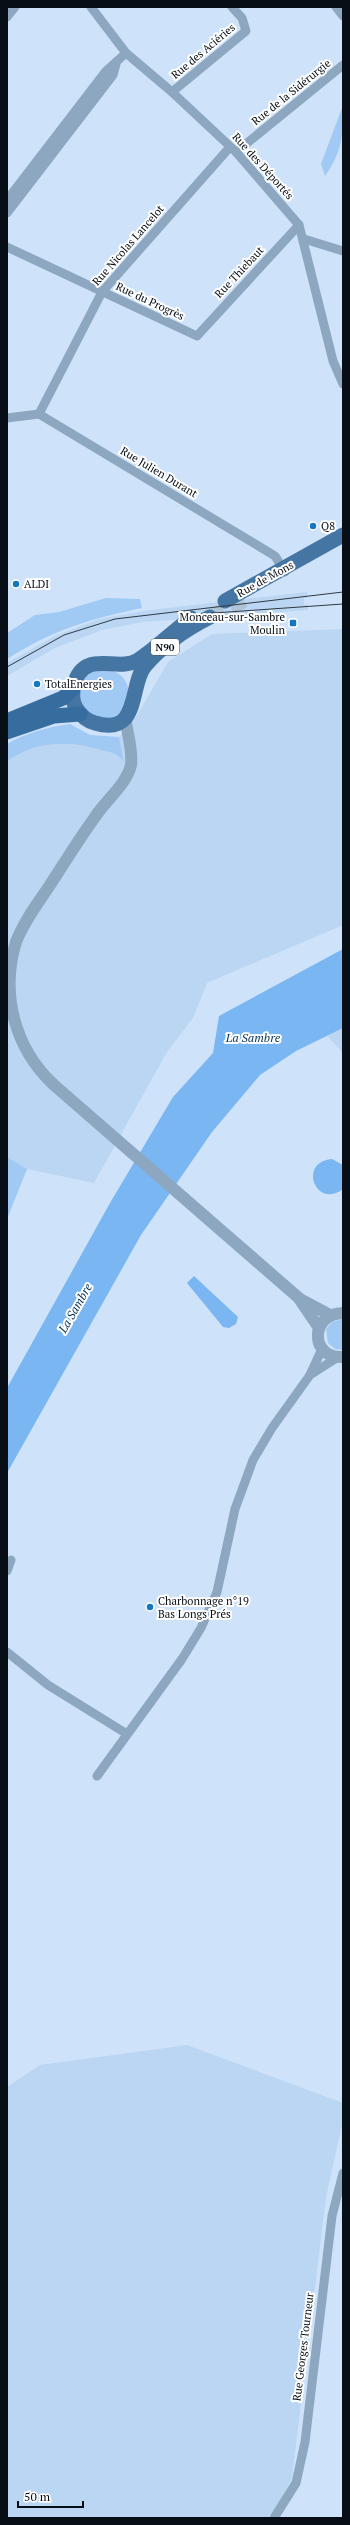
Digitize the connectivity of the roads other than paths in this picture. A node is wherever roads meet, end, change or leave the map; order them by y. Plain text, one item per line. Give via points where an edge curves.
1 (15, 7) edge
2 (91, 7) edge
3 (232, 7) edge
4 (336, 7) edge
5 (343, 16) edge
6 (7, 17) edge
7 (126, 53) junction
8 (343, 65) edge
9 (172, 92) junction
10 (58, 140) junction
11 (233, 150) junction
12 (7, 200) edge
13 (7, 213) edge
14 (299, 225) junction
15 (304, 239) junction
16 (7, 248) edge
17 (343, 251) edge
18 (102, 292) junction
19 (197, 336) joint
20 (343, 384) edge
21 (39, 414) junction
22 (7, 418) edge
23 (343, 536) edge
24 (285, 572) junction
25 (247, 599) tunnel mouth
26 (225, 601) dead end
27 (210, 617) tunnel mouth
28 (191, 618) dead end
29 (113, 663) junction
30 (73, 689) junction
31 (136, 691) junction
32 (80, 714) junction
33 (119, 720) junction
34 (7, 722) edge
35 (7, 732) edge
36 (300, 1300) junction
37 (343, 1313) edge
38 (330, 1315) junction
39 (319, 1328) junction
40 (322, 1349) junction
41 (341, 1357) edge
42 (310, 1375) junction
43 (11, 1560) dead end
44 (7, 1571) edge
45 (7, 1652) edge
46 (126, 1734) junction
47 (97, 1776) dead end
48 (343, 2173) edge
49 (274, 2518) edge

1 - 6 street
2 - 7 street, Rue des Déportés
3 - 9 street, Rue des Aciéries via 242,18 246,31
4 - 5 street
7 - 9 street, Rue des Déportés
7 - 10 street via 116,64 113,75
8 - 11 street, Rue de la Sidérurgie
9 - 11 street, Rue des Déportés
10 - 12 street
10 - 13 street
11 - 14 street, Rue des Déportés
11 - 18 street, Rue Nicolas Lancelot
14 - 15 street, Rue des Déportés
14 - 19 street, Rue Thiebaut
15 - 17 street
15 - 20 street, Rue des Déportés via 334,361
16 - 18 street, Rue du Progrès
18 - 19 street, Rue du Progrès
18 - 21 street, Rue Nicolas Lancelot
21 - 22 street
21 - 24 street, Rue Julien Durant via 275,556
23 - 24 main road, Rue de Mons
24 - 25 main road, Rue de Mons via 278,583
24 - 26 main road, Rue de Mons
27 - 31 main road, N90 via 182,634 153,657 143,668
28 - 29 main road, N90 via 138,660 127,664
29 - 30 main road, N90 via 101,662 89,666 78,675
29 - 31 main road via 129,674
30 - 32 main road via 73,698
30 - 34 highway, N90 via 63,698
31 - 33 main road, N90 via 132,708
32 - 33 main road via 92,723
32 - 35 highway via 54,716
33 - 36 street via 127,738 131,765 127,775 95,816 22,929 12,955 8,984 16,1030 30,1059 54,1085
36 - 38 street
36 - 39 street
37 - 38 street
38 - 39 street
39 - 40 street via 318,1339
40 - 41 street via 329,1355
40 - 42 street
41 - 42 street
42 - 46 street via 272,1428 253,1460 235,1509 217,1592 201,1628 182,1659
43 - 44 street
45 - 46 street via 48,1685
46 - 47 street
48 - 49 street, Rue Georges Tourneur via 332,2216 305,2442 296,2483

